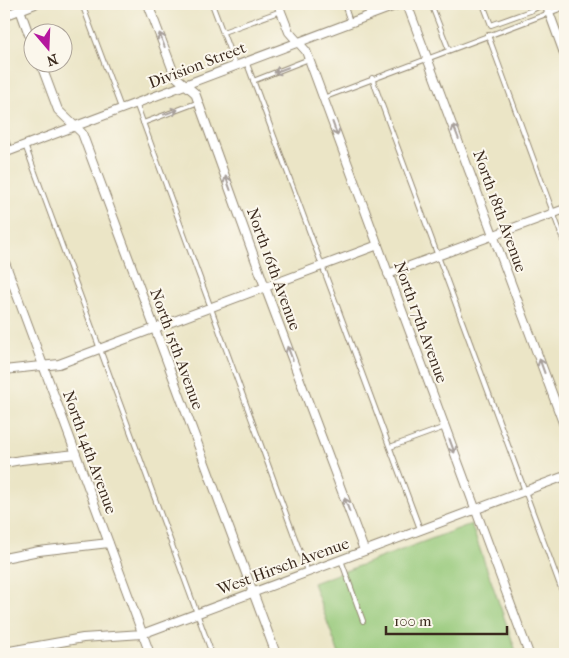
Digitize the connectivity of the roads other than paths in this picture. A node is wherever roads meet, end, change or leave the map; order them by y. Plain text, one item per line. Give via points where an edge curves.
1 (36, 4) edge
2 (82, 4) edge
3 (148, 4) edge
4 (212, 4) edge
5 (344, 4) edge
6 (400, 4) edge
7 (407, 4) edge
8 (431, 4) edge
9 (482, 4) edge
10 (545, 4) edge
11 (19, 7) edge
12 (279, 7) edge
13 (565, 7) edge
14 (549, 13) junction
15 (4, 16) edge
16 (24, 22) edge
17 (350, 22) junction
18 (223, 32) junction
19 (488, 35) junction
20 (298, 42) junction
21 (449, 50) junction
22 (565, 56) edge
23 (428, 58) junction
24 (309, 59) junction
25 (246, 62) junction
26 (235, 66) junction
27 (44, 72) edge
28 (372, 78) junction
29 (253, 81) junction
30 (186, 84) junction
31 (323, 98) junction
32 (198, 102) junction
33 (136, 103) junction
34 (121, 108) junction
35 (143, 123) junction
36 (74, 126) junction
37 (4, 135) edge
38 (25, 145) junction
39 (7, 151) edge
40 (565, 210) edge
41 (554, 214) junction
42 (494, 235) junction
43 (378, 245) junction
44 (565, 245) edge
45 (438, 256) junction
46 (4, 260) edge
47 (322, 266) junction
48 (388, 274) junction
49 (6, 275) edge
50 (265, 287) junction
51 (210, 308) junction
52 (154, 328) junction
53 (100, 349) junction
54 (43, 366) junction
55 (4, 370) edge
56 (445, 427) junction
57 (565, 428) edge
58 (390, 447) junction
59 (76, 454) junction
60 (4, 463) edge
61 (565, 476) edge
62 (525, 491) junction
63 (476, 509) junction
64 (420, 530) junction
65 (109, 543) junction
66 (364, 550) junction
67 (4, 558) edge
68 (340, 559) junction
69 (307, 571) junction
70 (253, 592) junction
71 (565, 599) edge
72 (196, 612) junction
73 (363, 621) dead end
74 (142, 634) junction
75 (4, 652) edge
76 (150, 654) edge
77 (212, 654) edge
78 (276, 654) edge
79 (529, 654) edge

1 - 11 street
2 - 34 lane
30 -> 3 street, North 16th Avenue via 175,76
4 - 18 lane
5 - 17 lane
6 - 17 street, Division Street
7 - 23 street, North 18th Avenue
8 - 21 lane
9 - 10 lane via 491,25
10 - 14 street
11 - 15 street
11 - 16 street
12 - 18 lane
12 - 20 street, North 17th Avenue via 288,32
13 - 14 lane
14 - 19 lane
14 - 22 street
17 - 20 street, Division Street
18 - 26 lane
19 - 21 lane
19 - 41 lane
20 - 24 street, North 17th Avenue
20 - 25 street, Division Street
21 - 23 lane
23 - 28 lane
42 -> 23 street, North 18th Avenue
24 -> 29 lane
24 - 31 street, North 17th Avenue
25 - 26 street, Division Street
25 - 29 lane
26 - 30 street, Division Street
27 - 36 street, North 15th Avenue via 58,110
28 - 31 lane
28 - 45 lane
29 - 47 lane
30 - 32 street, North 16th Avenue
30 - 33 street, Division Street
31 -> 43 street, North 17th Avenue
35 -> 32 lane
50 -> 32 street, North 16th Avenue
33 - 34 street, Division Street
33 - 35 lane
34 - 36 street, Division Street
35 - 51 lane
36 - 38 street, Division Street
36 - 52 street, North 15th Avenue via 82,132
37 - 39 lane
38 - 39 street, Division Street
38 - 53 lane
40 - 41 street
41 - 42 street
41 - 44 lane
42 - 45 street
57 -> 42 street, North 18th Avenue
43 - 47 street
43 - 48 street, North 17th Avenue
45 - 48 street
45 - 62 lane
46 - 49 street, North 14th Avenue
47 - 50 street
47 - 58 lane
48 - 56 street, North 17th Avenue
49 - 54 street, North 14th Avenue
50 - 51 street
66 -> 50 street, North 16th Avenue
51 - 52 street
51 - 69 lane
52 - 53 street
52 - 70 street, North 15th Avenue
53 - 54 street via 59,364
53 - 72 lane
54 - 55 street
54 - 59 street, North 14th Avenue
56 - 58 lane
56 -> 63 street, North 17th Avenue
58 - 64 lane
59 - 60 street
59 - 65 street, North 14th Avenue
61 - 62 street, West Hirsch Avenue
62 - 63 street, West Hirsch Avenue
62 - 71 lane
63 - 64 street, West Hirsch Avenue
63 - 79 street, North 17th Avenue
64 - 66 street, West Hirsch Avenue
65 - 67 street
65 - 74 street, North 14th Avenue
66 - 68 street, West Hirsch Avenue
68 - 69 street, West Hirsch Avenue
68 - 73 lane
69 - 70 street, West Hirsch Avenue
70 - 72 street, West Hirsch Avenue
70 - 78 street, North 15th Avenue
72 - 74 street, West Hirsch Avenue
72 - 77 lane
74 - 75 street, West Hirsch Avenue via 63,641
74 - 76 street, North 14th Avenue

